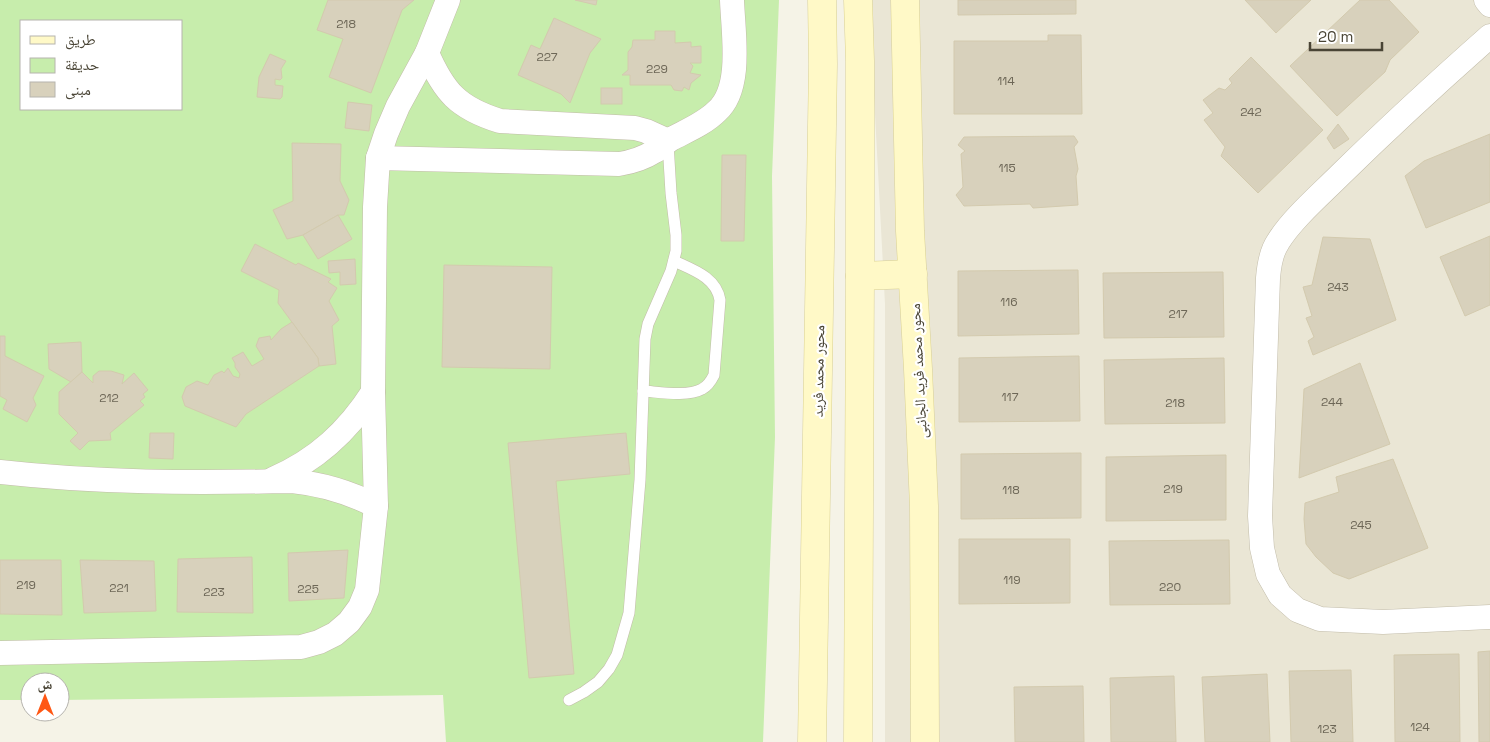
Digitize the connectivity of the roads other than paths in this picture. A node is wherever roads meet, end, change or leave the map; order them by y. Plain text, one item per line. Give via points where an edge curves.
1 (448, 0) edge
2 (732, 0) edge
3 (822, 0) edge
4 (858, 0) edge
5 (905, 0) edge
6 (1486, 0) edge
7 (1490, 5) edge
8 (1490, 36) edge
9 (426, 53) junction
10 (668, 141) junction
11 (378, 158) junction
12 (674, 261) junction
13 (913, 274) junction
14 (860, 276) junction
15 (643, 391) junction
16 (373, 392) junction
17 (0, 472) edge
18 (270, 481) junction
19 (376, 506) junction
20 (1490, 617) edge
21 (0, 653) edge
22 (569, 700) dead end
23 (812, 742) edge
24 (858, 742) edge
25 (925, 742) edge

1 - 9 street
2 - 10 street via 734,61 730,91 725,102 708,118
3 - 23 main road, محور محمد فريد
4 - 14 main road
5 - 13 main road, محور محمد فريد الجانبى
6 - 7 street
8 - 20 street via 1384,132 1321,194 1275,247 1268,278 1260,516 1268,574 1280,595 1297,610 1320,619 1384,622
9 - 10 street via 448,92 480,115 500,121 634,128
9 - 11 street via 398,106
10 - 11 street via 645,157 619,164
10 - 12 lane via 676,235
11 - 16 street
12 - 15 lane via 648,324 643,354
12 - 15 lane via 708,278 719,294 714,375 710,383 692,392
13 - 14 main road
13 - 25 main road, محور محمد فريد الجانبى via 924,506
14 - 24 main road
15 - 22 lane via 640,480 629,613 623,639 618,655 598,682
16 - 18 street via 361,411 329,446 291,472
16 - 19 street
17 - 18 street via 50,478 146,482
18 - 19 street via 314,483 349,493
19 - 21 street via 370,572 360,607 335,634 319,642 301,647

